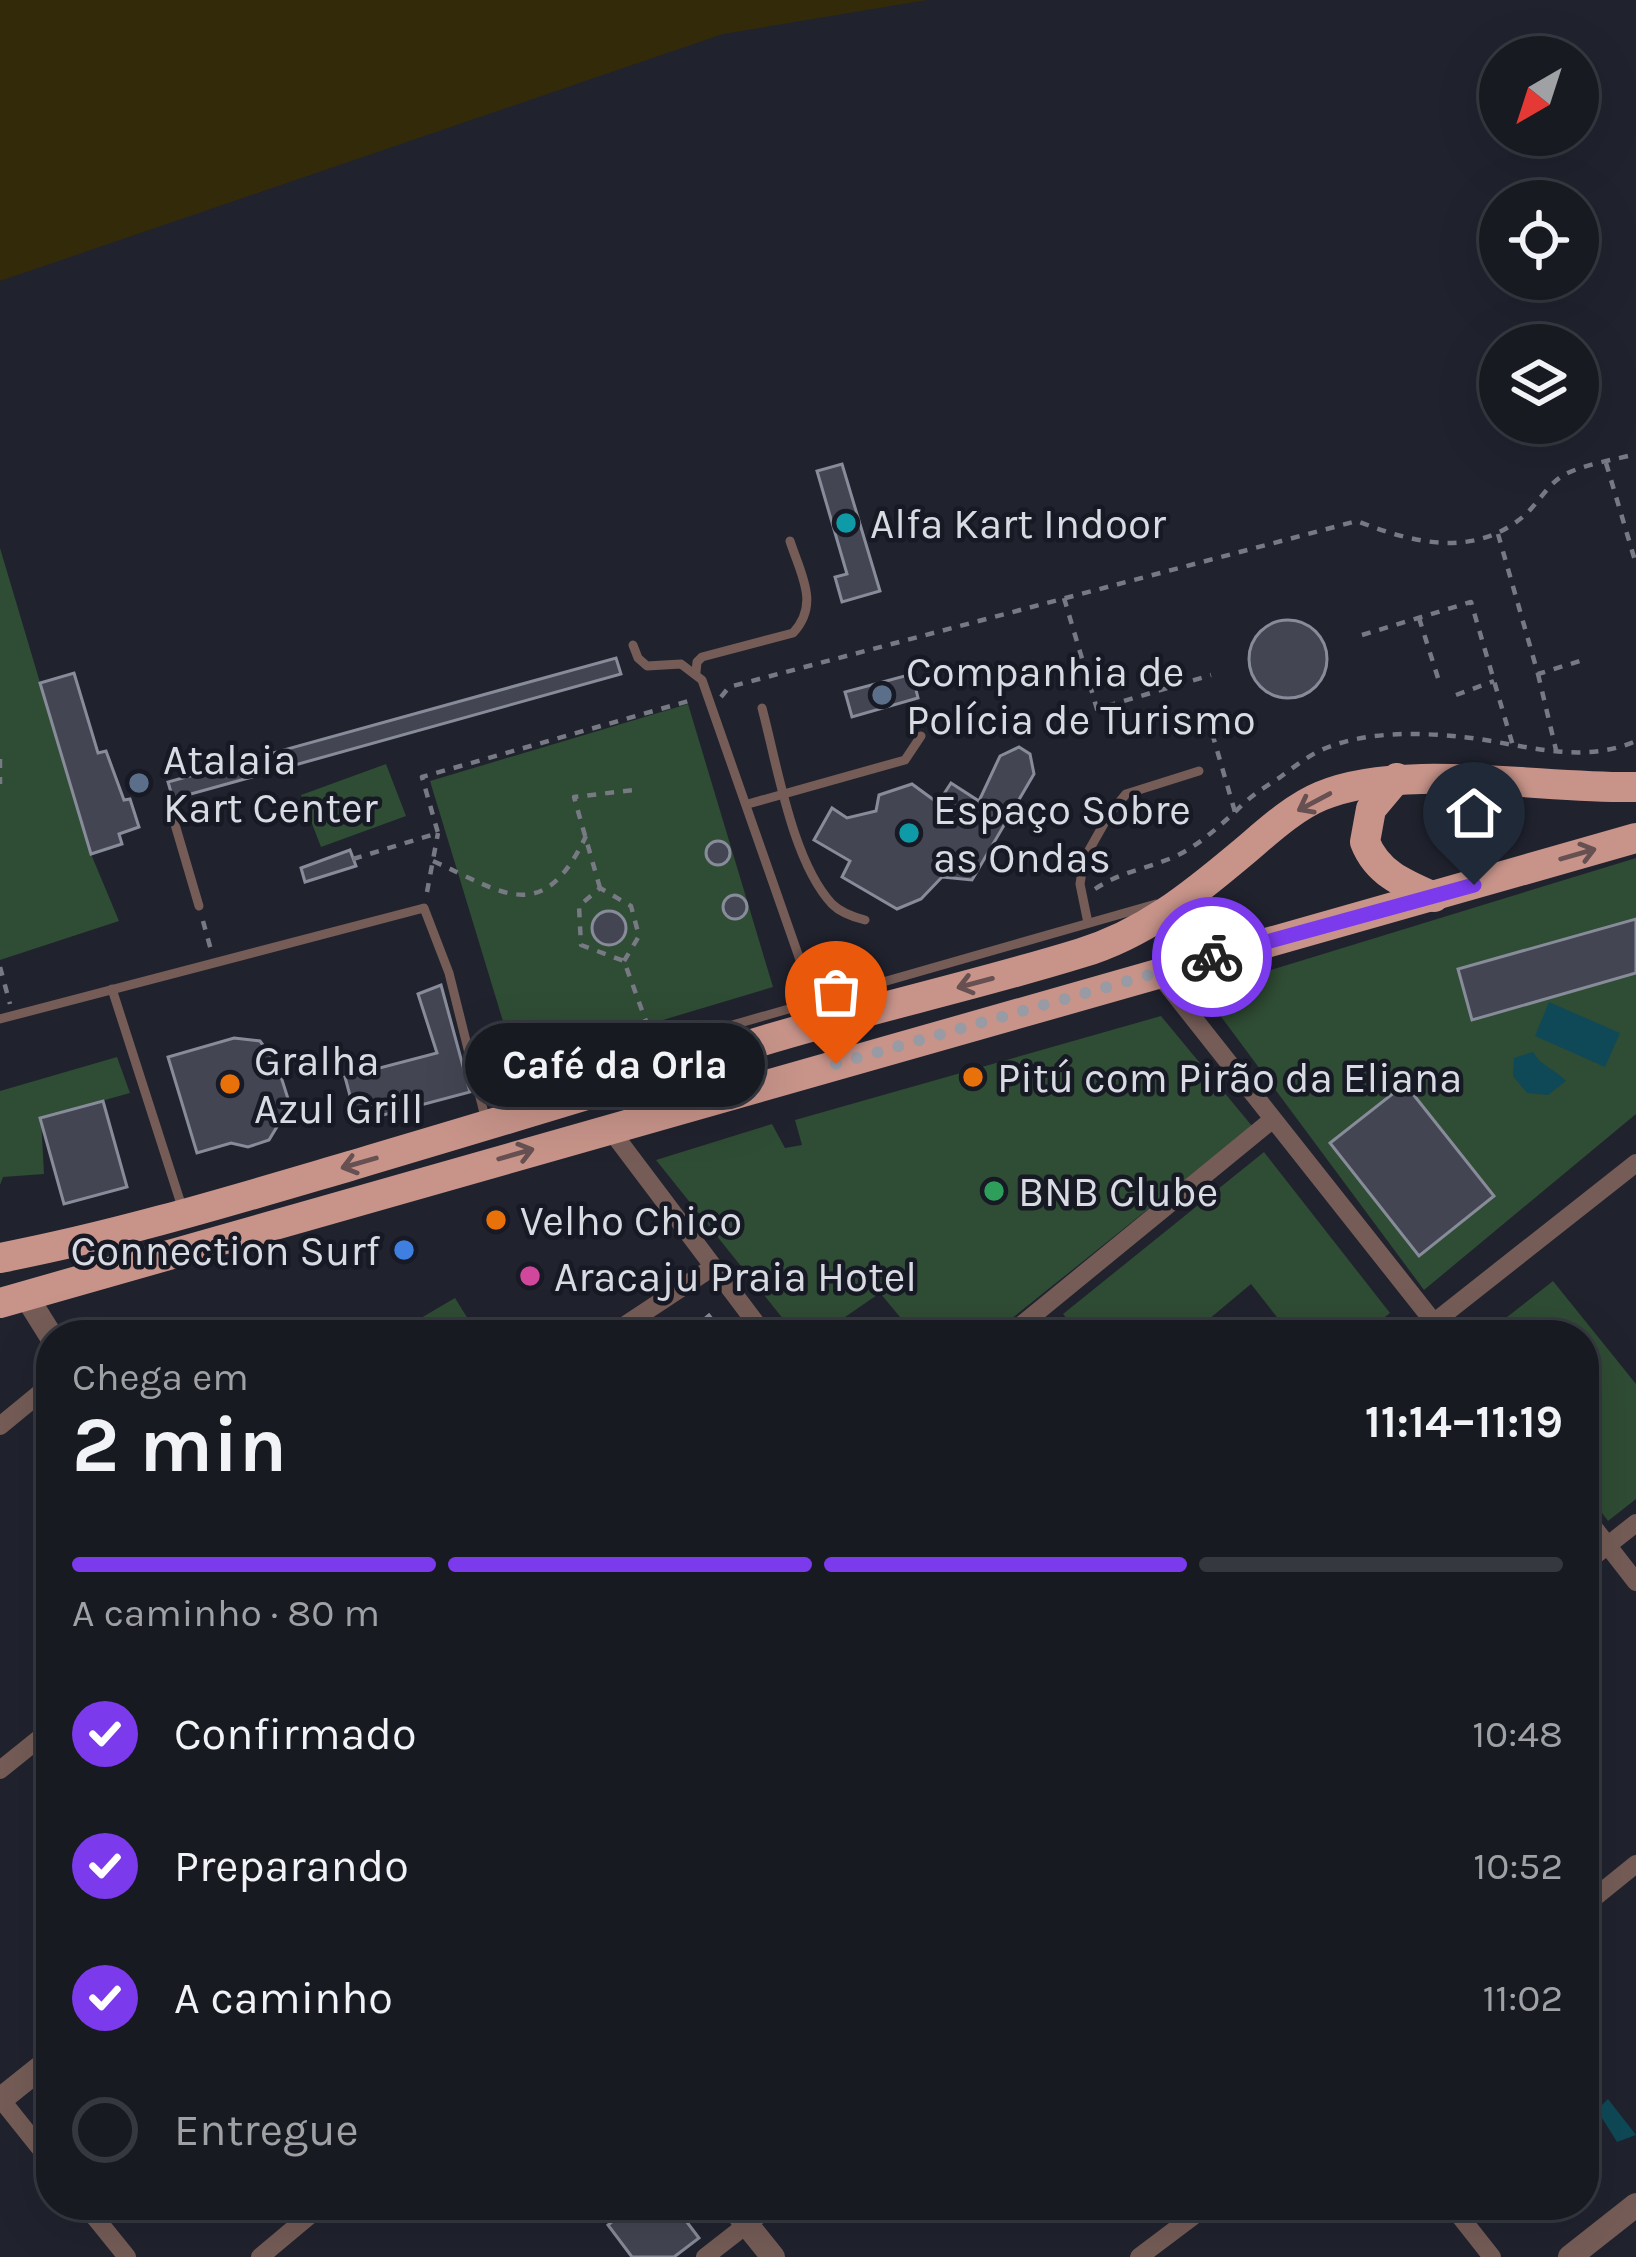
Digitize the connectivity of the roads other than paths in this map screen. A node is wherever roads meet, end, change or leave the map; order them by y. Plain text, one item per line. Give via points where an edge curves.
1 (790, 541) dead end
2 (633, 645) dead end
3 (696, 672) junction
4 (762, 708) dead end
5 (921, 736) dead end
6 (1199, 771) dead end
7 (1396, 778) junction
8 (1636, 787) edge
9 (785, 795) junction
10 (748, 804) junction
11 (174, 821) dead end
12 (1636, 838) edge
13 (1196, 892) junction
14 (1434, 897) junction
15 (199, 906) road end
16 (865, 920) dead end
17 (1088, 922) junction
18 (1157, 972) junction
19 (112, 989) junction
20 (803, 1004) junction
21 (0, 1019) edge
22 (755, 1043) junction
23 (1272, 1120) junction
24 (492, 1124) junction
25 (609, 1128) junction
26 (1636, 1163) edge
27 (184, 1215) junction
28 (0, 1258) edge
29 (713, 1267) junction
30 (13, 1299) edge
31 (633, 1320) edge
32 (754, 1320) edge
33 (1027, 1320) edge
34 (1432, 1320) edge
35 (1450, 1320) edge
36 (36, 1321) edge
37 (36, 1396) edge
38 (0, 1426) edge
39 (1636, 1523) edge
40 (1599, 1534) edge
41 (1608, 1545) junction
42 (1599, 1552) edge
43 (1636, 1582) edge
44 (36, 1741) edge
45 (0, 1770) edge
46 (1636, 1864) edge
47 (1599, 1894) edge
48 (36, 2071) edge
49 (0, 2099) edge
50 (36, 2143) edge
51 (1636, 2205) edge
52 (97, 2220) edge
53 (304, 2220) edge
54 (735, 2220) edge
55 (743, 2220) edge
56 (1188, 2220) edge
57 (1463, 2220) edge
58 (128, 2257) edge
59 (260, 2257) edge
60 (705, 2257) edge
61 (773, 2257) edge
62 (1139, 2257) edge
63 (1492, 2257) edge
64 (1570, 2257) edge

1 - 3 lane via 809,604 802,624 702,657
2 - 3 lane via 647,666 681,664
3 - 10 lane
4 - 9 lane
5 - 9 lane via 905,760
6 - 17 lane via 1126,794 1084,860
7 - 8 main road
7 -> 13 main road via 1318,797
7 - 14 main road via 1371,808 1365,842 1380,867
9 - 10 lane
9 - 16 lane via 806,861 832,904
10 - 20 lane
11 - 15 lane
14 -> 12 main road
13 - 17 lane
13 -> 22 main road via 1124,939
14 - 18 main road
17 - 20 lane
18 - 23 street
18 - 25 main road
19 - 21 lane
19 - 24 lane via 424,908
19 - 27 lane
20 - 22 main road
20 - 24 lane via 554,1076
22 - 24 main road
23 - 33 street
23 - 34 street
24 -> 27 main road
25 - 29 street
30 -> 25 main road
26 - 35 street
27 - 28 main road
29 - 31 street
29 - 32 street
30 - 36 street
37 - 38 street
39 - 41 street
40 - 41 street
41 - 42 street
41 - 43 street
44 - 45 street
46 - 47 street
48 - 49 street
49 - 50 street
51 - 64 street
52 - 58 street
53 - 59 street
54 - 60 street
55 - 61 street
56 - 62 street
57 - 63 street

